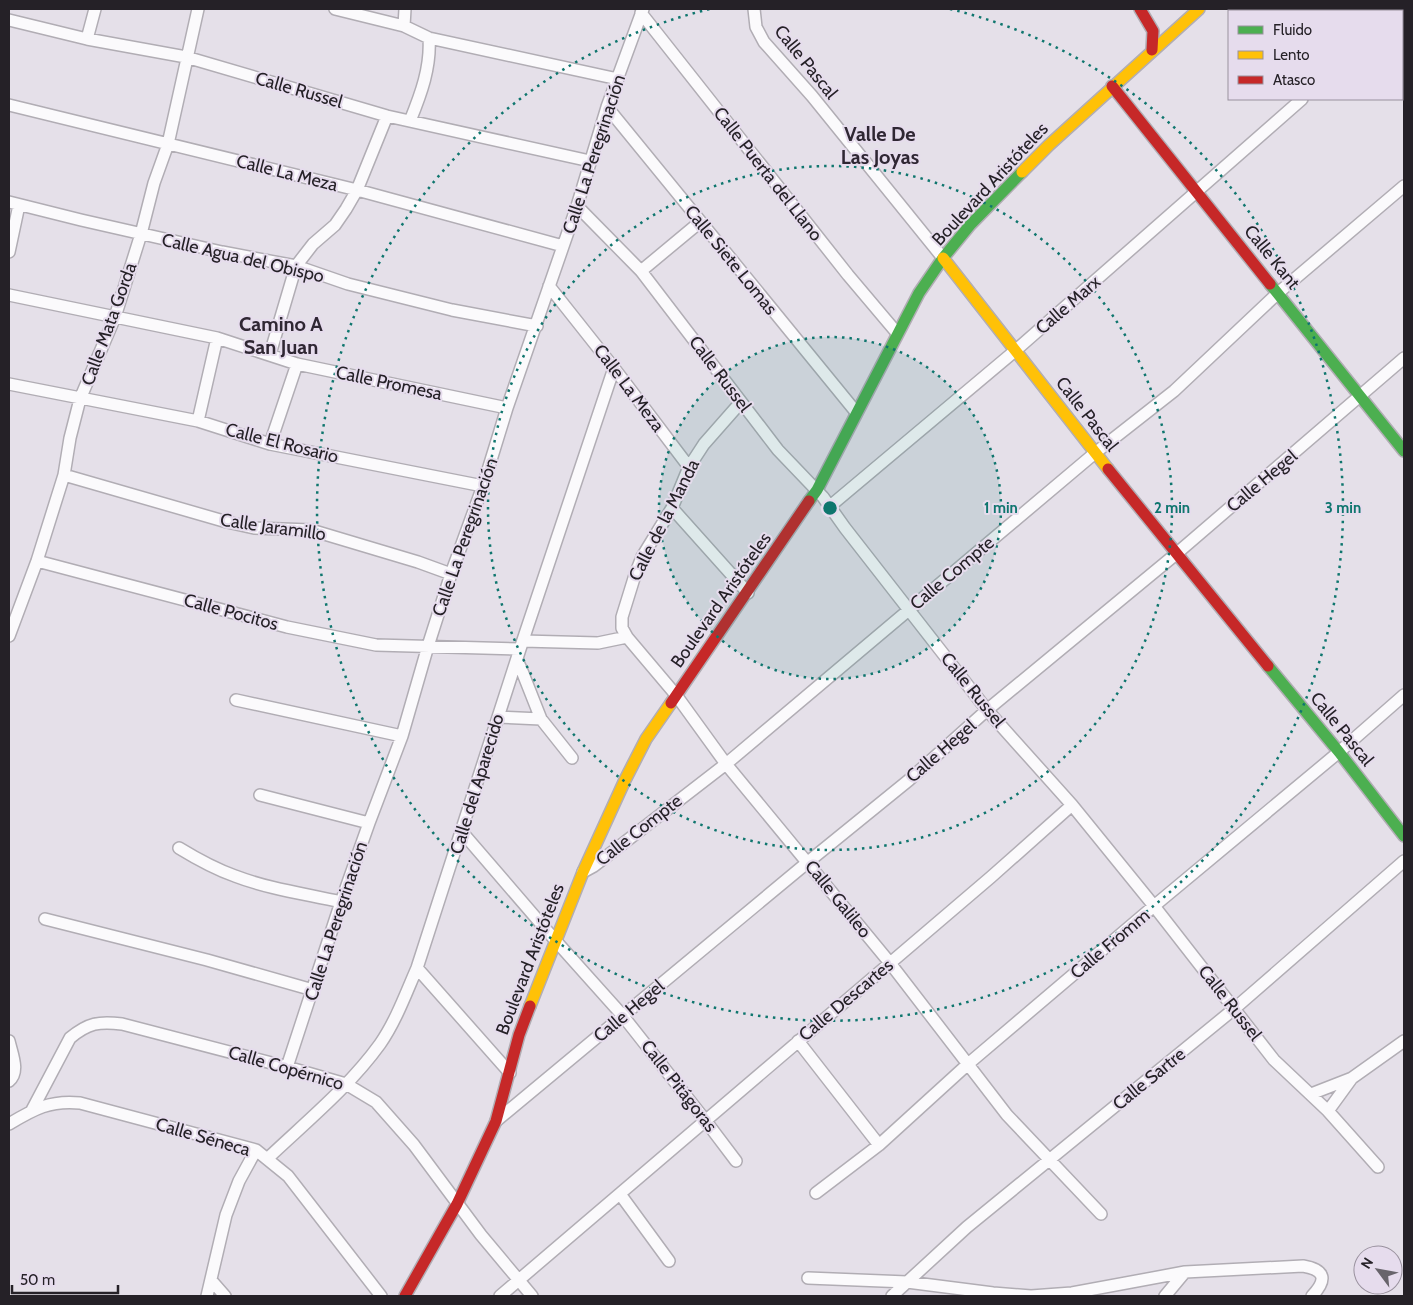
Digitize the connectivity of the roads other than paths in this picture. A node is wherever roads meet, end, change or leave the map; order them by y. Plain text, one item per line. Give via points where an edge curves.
1 (95, 9) edge
2 (198, 9) edge
3 (335, 9) edge
4 (405, 9) edge
5 (754, 9) edge
6 (1140, 9) edge
7 (1199, 9) edge
8 (642, 11) edge
9 (9, 20) edge
10 (404, 26) junction
11 (429, 38) junction
12 (87, 39) junction
13 (1152, 50) junction
14 (186, 57) junction
15 (618, 79) junction
16 (1112, 86) junction
17 (1301, 100) edge
18 (9, 105) edge
19 (607, 107) junction
20 (387, 116) junction
21 (410, 121) junction
22 (168, 144) junction
23 (590, 161) junction
24 (1404, 186) edge
25 (357, 190) junction
26 (1197, 192) junction
27 (14, 204) edge
28 (577, 206) junction
29 (700, 222) junction
30 (141, 234) junction
31 (563, 246) junction
32 (9, 252) edge
33 (943, 258) junction
34 (296, 266) junction
35 (640, 270) junction
36 (549, 286) junction
37 (1278, 292) junction
38 (9, 295) edge
39 (115, 317) junction
40 (537, 326) junction
41 (896, 333) junction
42 (217, 338) junction
43 (1016, 350) junction
44 (270, 354) junction
45 (1404, 358) edge
46 (297, 364) junction
47 (614, 368) junction
48 (9, 384) edge
49 (1360, 397) junction
50 (80, 399) junction
51 (741, 402) junction
52 (508, 408) junction
53 (856, 412) junction
54 (198, 421) junction
55 (270, 444) junction
56 (1404, 451) edge
57 (1095, 453) junction
58 (689, 468) junction
59 (64, 475) junction
60 (483, 486) junction
61 (817, 490) junction
62 (829, 507) junction
63 (672, 508) junction
64 (1176, 554) junction
65 (37, 561) junction
66 (452, 574) junction
67 (748, 592) junction
68 (908, 609) junction
69 (9, 636) edge
70 (627, 637) junction
71 (521, 645) junction
72 (428, 646) junction
73 (516, 660) junction
74 (1404, 695) edge
75 (676, 696) junction
76 (236, 700) dead end
77 (988, 710) junction
78 (498, 716) junction
79 (540, 719) junction
80 (402, 736) junction
81 (1339, 752) junction
82 (572, 758) dead end
83 (726, 764) junction
84 (260, 795) dead end
85 (1072, 805) junction
86 (369, 823) junction
87 (462, 832) junction
88 (1404, 836) edge
89 (179, 848) dead end
90 (1404, 861) edge
91 (808, 862) junction
92 (582, 872) junction
93 (341, 902) junction
94 (1154, 906) junction
95 (45, 919) dead end
96 (555, 940) junction
97 (890, 963) junction
98 (417, 968) junction
99 (313, 990) junction
100 (1234, 1009) junction
101 (623, 1016) junction
102 (9, 1041) edge
103 (798, 1041) junction
104 (1404, 1041) edge
105 (968, 1064) junction
106 (287, 1066) junction
107 (510, 1073) junction
108 (1352, 1078) junction
109 (9, 1081) edge
110 (346, 1084) junction
111 (1311, 1094) junction
112 (32, 1110) junction
113 (1328, 1111) junction
114 (705, 1120) junction
115 (496, 1121) junction
116 (9, 1124) edge
117 (879, 1145) junction
118 (256, 1150) junction
119 (268, 1159) junction
120 (1051, 1160) junction
121 (736, 1161) dead end
122 (1378, 1167) dead end
123 (816, 1193) dead end
124 (620, 1194) junction
125 (457, 1204) junction
126 (1101, 1214) dead end
127 (669, 1261) dead end
128 (1185, 1272) junction
129 (808, 1278) dead end
130 (211, 1280) junction
131 (519, 1282) junction
132 (907, 1282) junction
133 (994, 1295) edge
134 (207, 1296) edge
135 (225, 1296) edge
136 (382, 1296) edge
137 (405, 1296) edge
138 (500, 1296) edge
139 (532, 1296) edge
140 (892, 1296) edge
141 (1165, 1296) edge
142 (1312, 1296) edge

1 - 12 street
2 - 14 street, Calle Mata Gorda
3 - 10 street
4 - 10 street
5 - 33 street, Calle Pascal via 756,27 764,42 812,96
6 - 13 street via 1154,31
7 - 13 street, Boulevard Aristóteles
8 - 15 street, Calle La Peregrinación
8 - 41 street, Calle Puerta del Llano
9 - 12 street, Calle Russel
10 - 11 street
11 - 15 street
11 - 21 street via 428,67
12 - 14 street, Calle Russel
13 - 16 street, Boulevard Aristóteles
14 - 20 street, Calle Russel
14 - 22 street, Calle Mata Gorda
15 - 19 street, Calle La Peregrinación
16 - 26 street, Calle Kant
16 - 33 street, Boulevard Aristóteles via 970,224
17 - 26 street, Calle Marx
18 - 22 street, Calle La Meza
19 - 23 street, Calle La Peregrinación
19 - 29 street, Calle Siete Lomas
20 - 21 street, Calle Russel
20 - 25 street
21 - 23 street, Calle Russel
22 - 25 street, Calle La Meza
22 - 30 street, Calle Mata Gorda
23 - 28 street, Calle La Peregrinación
24 - 37 street, Calle Compte
25 - 31 street, Calle La Meza
25 - 34 street via 335,225 313,244
26 - 37 street, Calle Kant
26 - 43 street, Calle Marx
27 - 30 street, Calle Agua del Obispo
27 - 32 street
28 - 31 street, Calle La Peregrinación
28 - 35 street, Calle Russel
29 - 35 street
29 - 53 street, Calle Siete Lomas
30 - 34 street, Calle Agua del Obispo
30 - 39 street, Calle Mata Gorda
31 - 36 street, Calle La Peregrinación
33 - 41 street, Boulevard Aristóteles
33 - 43 street, Calle Pascal
34 - 40 street, Calle Agua del Obispo via 348,284 452,310
34 - 44 street
35 - 51 street, Calle Russel
36 - 40 street, Calle La Peregrinación
36 - 47 street, Calle La Meza
37 - 49 street, Calle Kant
37 - 57 street, Calle Compte via 1174,391
38 - 39 street, Calle Promesa
39 - 42 street, Calle Promesa
39 - 50 street, Calle Mata Gorda
40 - 52 street, Calle La Peregrinación
41 - 53 street, Boulevard Aristóteles
42 - 44 street, Calle Promesa
42 - 54 street
43 - 57 street, Calle Pascal
43 - 62 street, Calle Marx
44 - 46 street, Calle Promesa
45 - 49 street, Calle Hegel
46 - 52 street, Calle Promesa
46 - 55 street
47 - 58 street, Calle La Meza
47 - 71 street, Calle del Aparecido
48 - 50 street, Calle El Rosario
49 - 56 street, Calle Kant
49 - 64 street, Calle Hegel
50 - 54 street, Calle El Rosario
50 - 59 street, Calle Mata Gorda
51 - 58 street, Calle de la Manda via 704,444
51 - 61 street, Calle Russel via 778,450
52 - 60 street, Calle La Peregrinación
53 - 61 street, Boulevard Aristóteles
54 - 55 street, Calle El Rosario
55 - 60 street, Calle El Rosario
57 - 64 street, Calle Pascal
57 - 68 street, Calle Compte
58 - 63 street, Calle de la Manda
59 - 65 street, Calle Mata Gorda
59 - 66 street, Calle Jaramillo via 226,522 254,528 312,530
60 - 66 street, Calle La Peregrinación
61 - 62 street, Calle Russel
61 - 67 street, Boulevard Aristóteles
62 - 68 street, Calle Russel
63 - 67 street
63 - 70 street, Calle de la Manda via 642,557 635,575 622,616 622,628
64 - 77 street, Calle Hegel
64 - 81 street, Calle Pascal
65 - 69 street, Calle Mata Gorda
65 - 72 street, Calle Pocitos via 320,634 376,645
66 - 72 street, Calle La Peregrinación
67 - 75 street, Boulevard Aristóteles
68 - 77 street, Calle Russel
68 - 83 street, Calle Compte
70 - 71 street via 598,643
70 - 75 street, Calle Galileo
71 - 72 street
71 - 73 street, Calle del Aparecido
72 - 80 street, Calle La Peregrinación
73 - 78 street, Calle del Aparecido
73 - 79 street
74 - 81 street, Calle Fromm
75 - 83 street, Calle Galileo
75 - 92 street, Boulevard Aristóteles via 646,739
76 - 80 street
77 - 85 street, Calle Russel
77 - 91 street, Calle Hegel via 909,780
78 - 79 street
78 - 87 street, Calle del Aparecido
79 - 82 street
80 - 86 street, Calle La Peregrinación
81 - 88 street, Calle Pascal
81 - 94 street, Calle Fromm
83 - 91 street, Calle Galileo
83 - 92 street, Calle Compte
84 - 86 street
85 - 94 street, Calle Russel
85 - 97 street, Calle Descartes
86 - 93 street, Calle La Peregrinación
87 - 96 street, Calle Pitágoras
87 - 98 street, Calle del Aparecido
89 - 93 street via 235,876
90 - 100 street, Calle Sartre
91 - 97 street, Calle Galileo
91 - 101 street, Calle Hegel
92 - 96 street, Boulevard Aristóteles
93 - 99 street, Calle La Peregrinación
94 - 100 street, Calle Russel
94 - 105 street, Calle Fromm
95 - 99 street
96 - 101 street, Calle Pitágoras
96 - 107 street, Boulevard Aristóteles via 519,1035
97 - 103 street, Calle Descartes
97 - 105 street, Calle Galileo
98 - 107 street
98 - 110 street, Calle del Aparecido via 380,1043
99 - 106 street, Calle La Peregrinación
100 - 111 street, Calle Russel via 1274,1060
100 - 120 street, Calle Sartre
101 - 114 street, Calle Pitágoras
101 - 115 street, Calle Hegel
102 - 109 street via 15,1072
103 - 114 street, Calle Descartes
103 - 117 street
104 - 108 street
105 - 117 street, Calle Fromm
105 - 120 street, Calle Galileo via 1007,1115
106 - 110 street, Calle Copérnico
106 - 112 street, Calle Copérnico via 114,1023 90,1024 70,1038
107 - 115 street, Boulevard Aristóteles
108 - 111 street
108 - 113 street
110 - 119 street, Calle del Aparecido
110 - 125 street, Calle Copérnico via 376,1102 397,1124
111 - 113 street, Calle Russel
112 - 116 street, Calle Séneca
112 - 118 street, Calle Séneca via 56,1102 80,1103
113 - 122 street, Calle Russel
114 - 121 street, Calle Pitágoras
114 - 124 street, Calle Descartes
115 - 125 street, Boulevard Aristóteles
117 - 123 street, Calle Fromm
118 - 119 street, Calle Séneca
118 - 130 street via 232,1199
119 - 136 street, Calle Séneca via 288,1176
120 - 126 street, Calle Galileo
120 - 132 street, Calle Sartre via 967,1227
124 - 127 street
124 - 131 street, Calle Descartes
125 - 131 street, Calle Copérnico
125 - 137 street, Boulevard Aristóteles
128 - 133 street via 1072,1293
128 - 141 street
128 - 142 street via 1303,1266 1320,1272 1322,1278 1321,1287
129 - 132 street
130 - 134 street
130 - 135 street
131 - 138 street, Calle Descartes
131 - 139 street, Calle Copérnico
132 - 133 street
132 - 140 street, Calle Sartre

